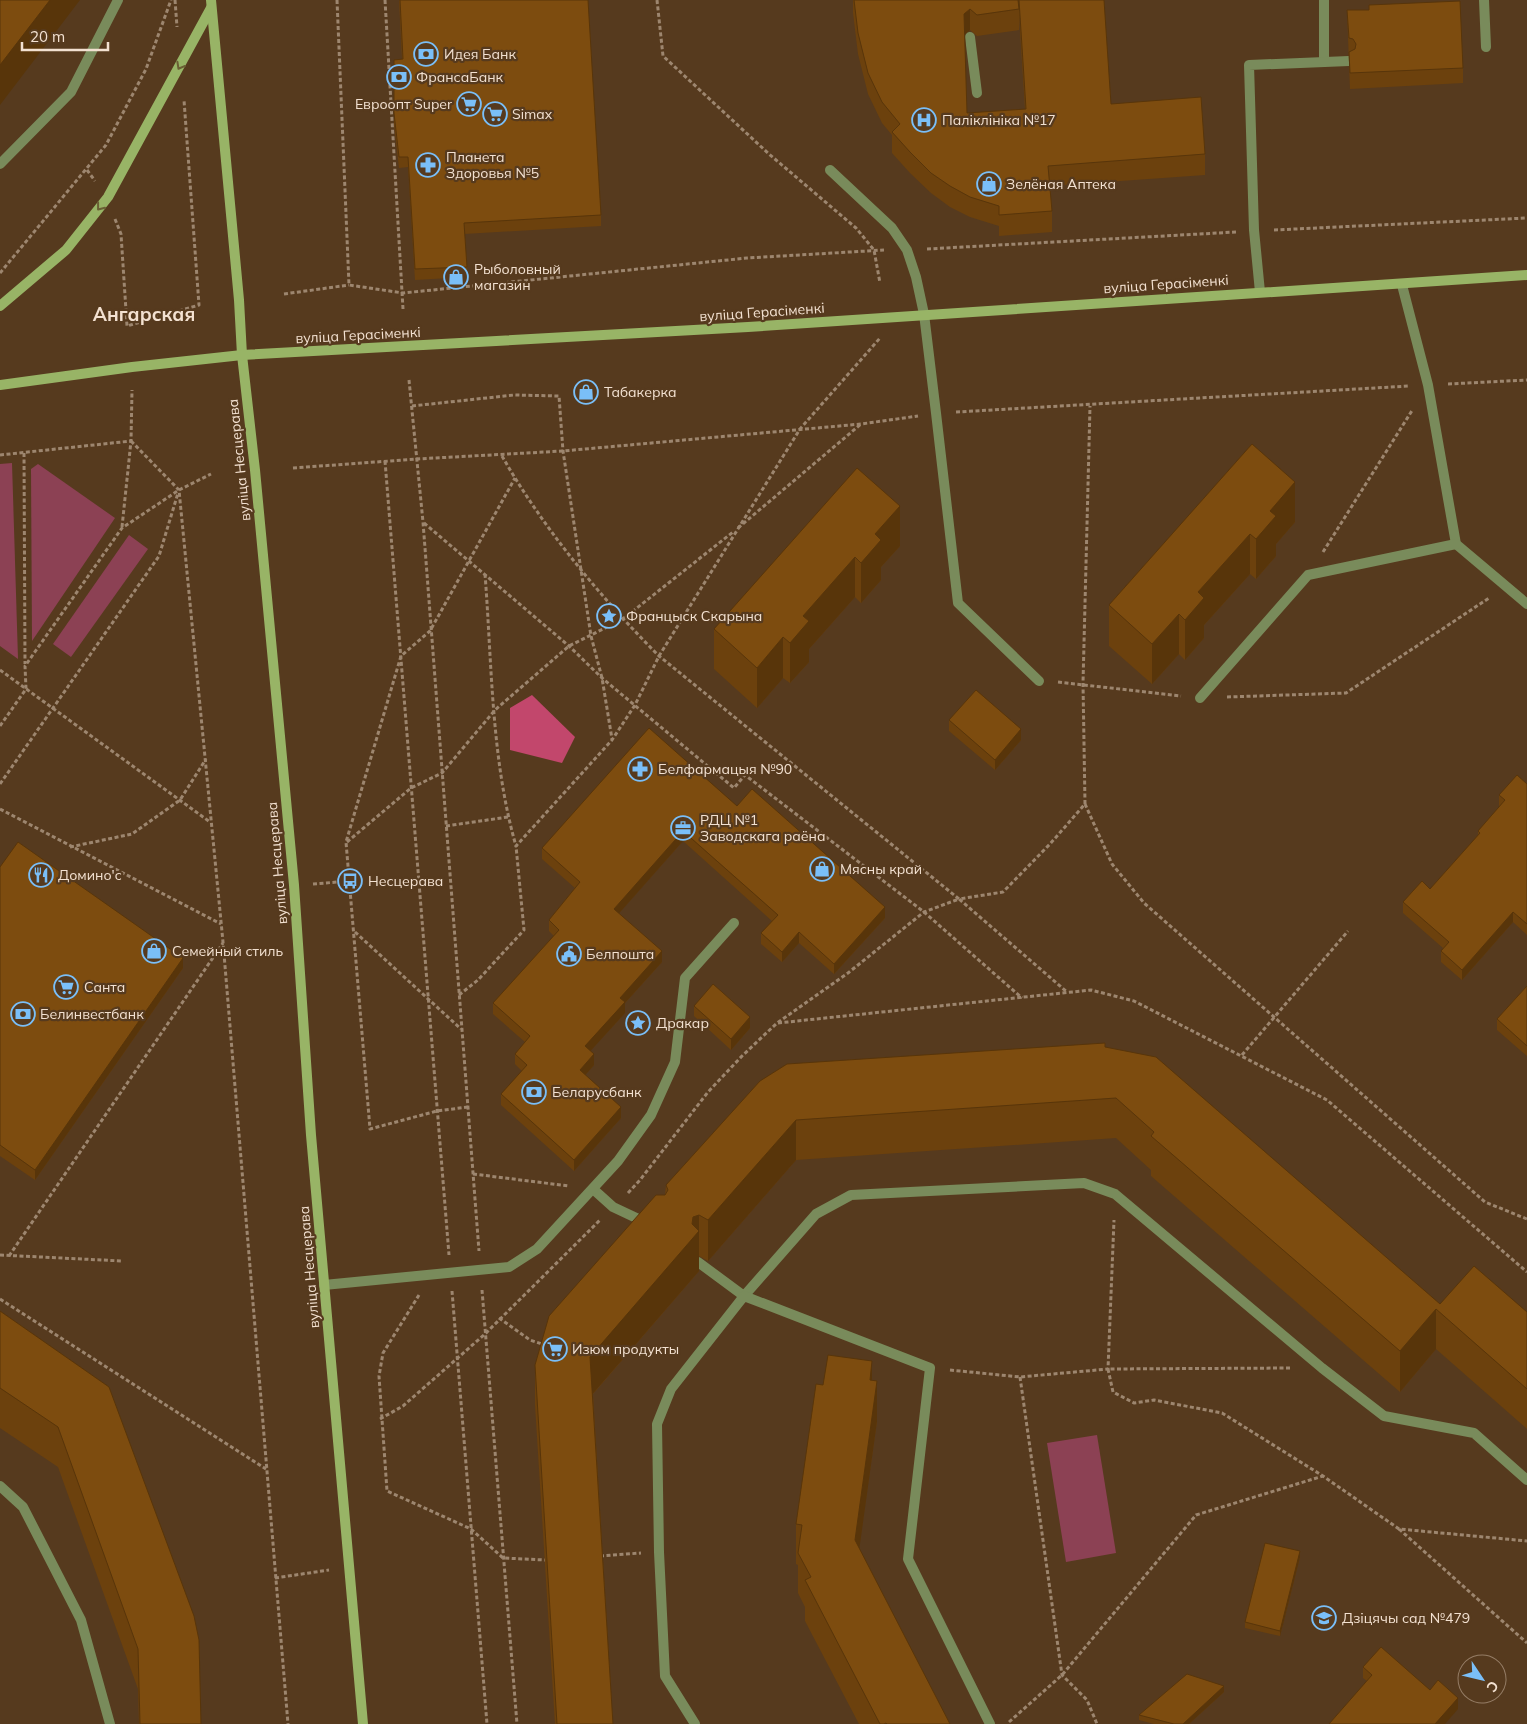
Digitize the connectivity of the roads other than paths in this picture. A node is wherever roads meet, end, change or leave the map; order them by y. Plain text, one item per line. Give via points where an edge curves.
1 (118, 0) edge
2 (1324, 0) edge
3 (1484, 0) edge
4 (211, 4) edge
5 (970, 37) edge
6 (1486, 47) dead end
7 (1324, 62) junction
8 (1349, 62) edge
9 (977, 93) dead end
10 (0, 164) edge
11 (830, 170) dead end
12 (1527, 275) edge
13 (1402, 284) junction
14 (1260, 292) junction
15 (0, 306) edge
16 (924, 314) junction
17 (242, 355) junction
18 (0, 385) edge
19 (1456, 544) junction
20 (1527, 604) edge
21 (1039, 681) road end
22 (1200, 698) road end
23 (734, 923) dead end
24 (593, 1189) junction
25 (653, 1226) edge
26 (698, 1262) edge
27 (324, 1285) junction
28 (744, 1296) junction
29 (1527, 1480) edge
30 (0, 1486) edge
31 (110, 1724) edge
32 (363, 1724) edge
33 (695, 1724) edge
34 (990, 1724) edge

1 - 10 lane via 71,92
2 - 7 lane
3 - 6 lane
4 -> 15 street via 108,196 66,250
4 - 17 street, вуліца Несцерава
5 - 9 lane
7 - 8 lane
7 - 14 lane via 1249,65 1254,230
11 - 16 lane via 892,228 907,250
12 - 13 street, вуліца Герасіменкі
13 - 14 street, вуліца Герасіменкі
13 - 19 lane via 1428,385
14 - 16 street, вуліца Герасіменкі
16 - 17 street, вуліца Герасіменкі
16 - 21 lane via 958,603
17 - 18 street, вуліца Герасіменкі
17 - 27 street, вуліца Несцерава via 294,885
19 - 20 lane
19 - 22 lane via 1308,575
23 - 24 lane via 685,978 675,1062 652,1115
24 - 25 lane via 614,1208
24 - 27 lane via 537,1249 509,1267
26 - 28 lane
27 - 32 street, вуліца Несцерава
28 - 29 lane via 816,1214 851,1195 1084,1183 1115,1194 1384,1416 1474,1433
28 - 33 lane via 671,1389 657,1424 665,1676
28 - 34 lane via 930,1368 908,1559
30 - 31 lane via 23,1507 81,1620

